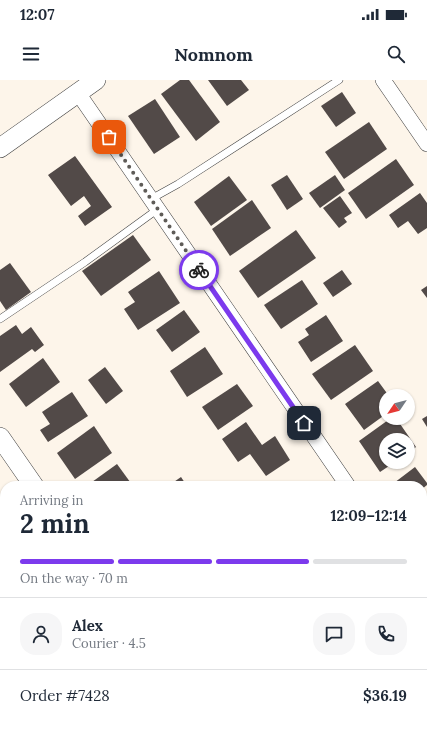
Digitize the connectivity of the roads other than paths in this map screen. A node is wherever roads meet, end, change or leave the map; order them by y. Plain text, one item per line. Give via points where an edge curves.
1 (96, 80) edge
2 (339, 80) edge
3 (383, 80) edge
4 (78, 93) junction
5 (427, 144) edge
6 (0, 148) edge
7 (154, 204) junction
8 (0, 320) edge
9 (0, 437) edge
10 (31, 481) edge
11 (345, 481) edge

1 - 4 street
2 - 7 lane via 190,176
3 - 5 street
4 - 6 street
4 - 7 street
7 - 8 lane via 86,262
7 - 11 street
9 - 10 street

